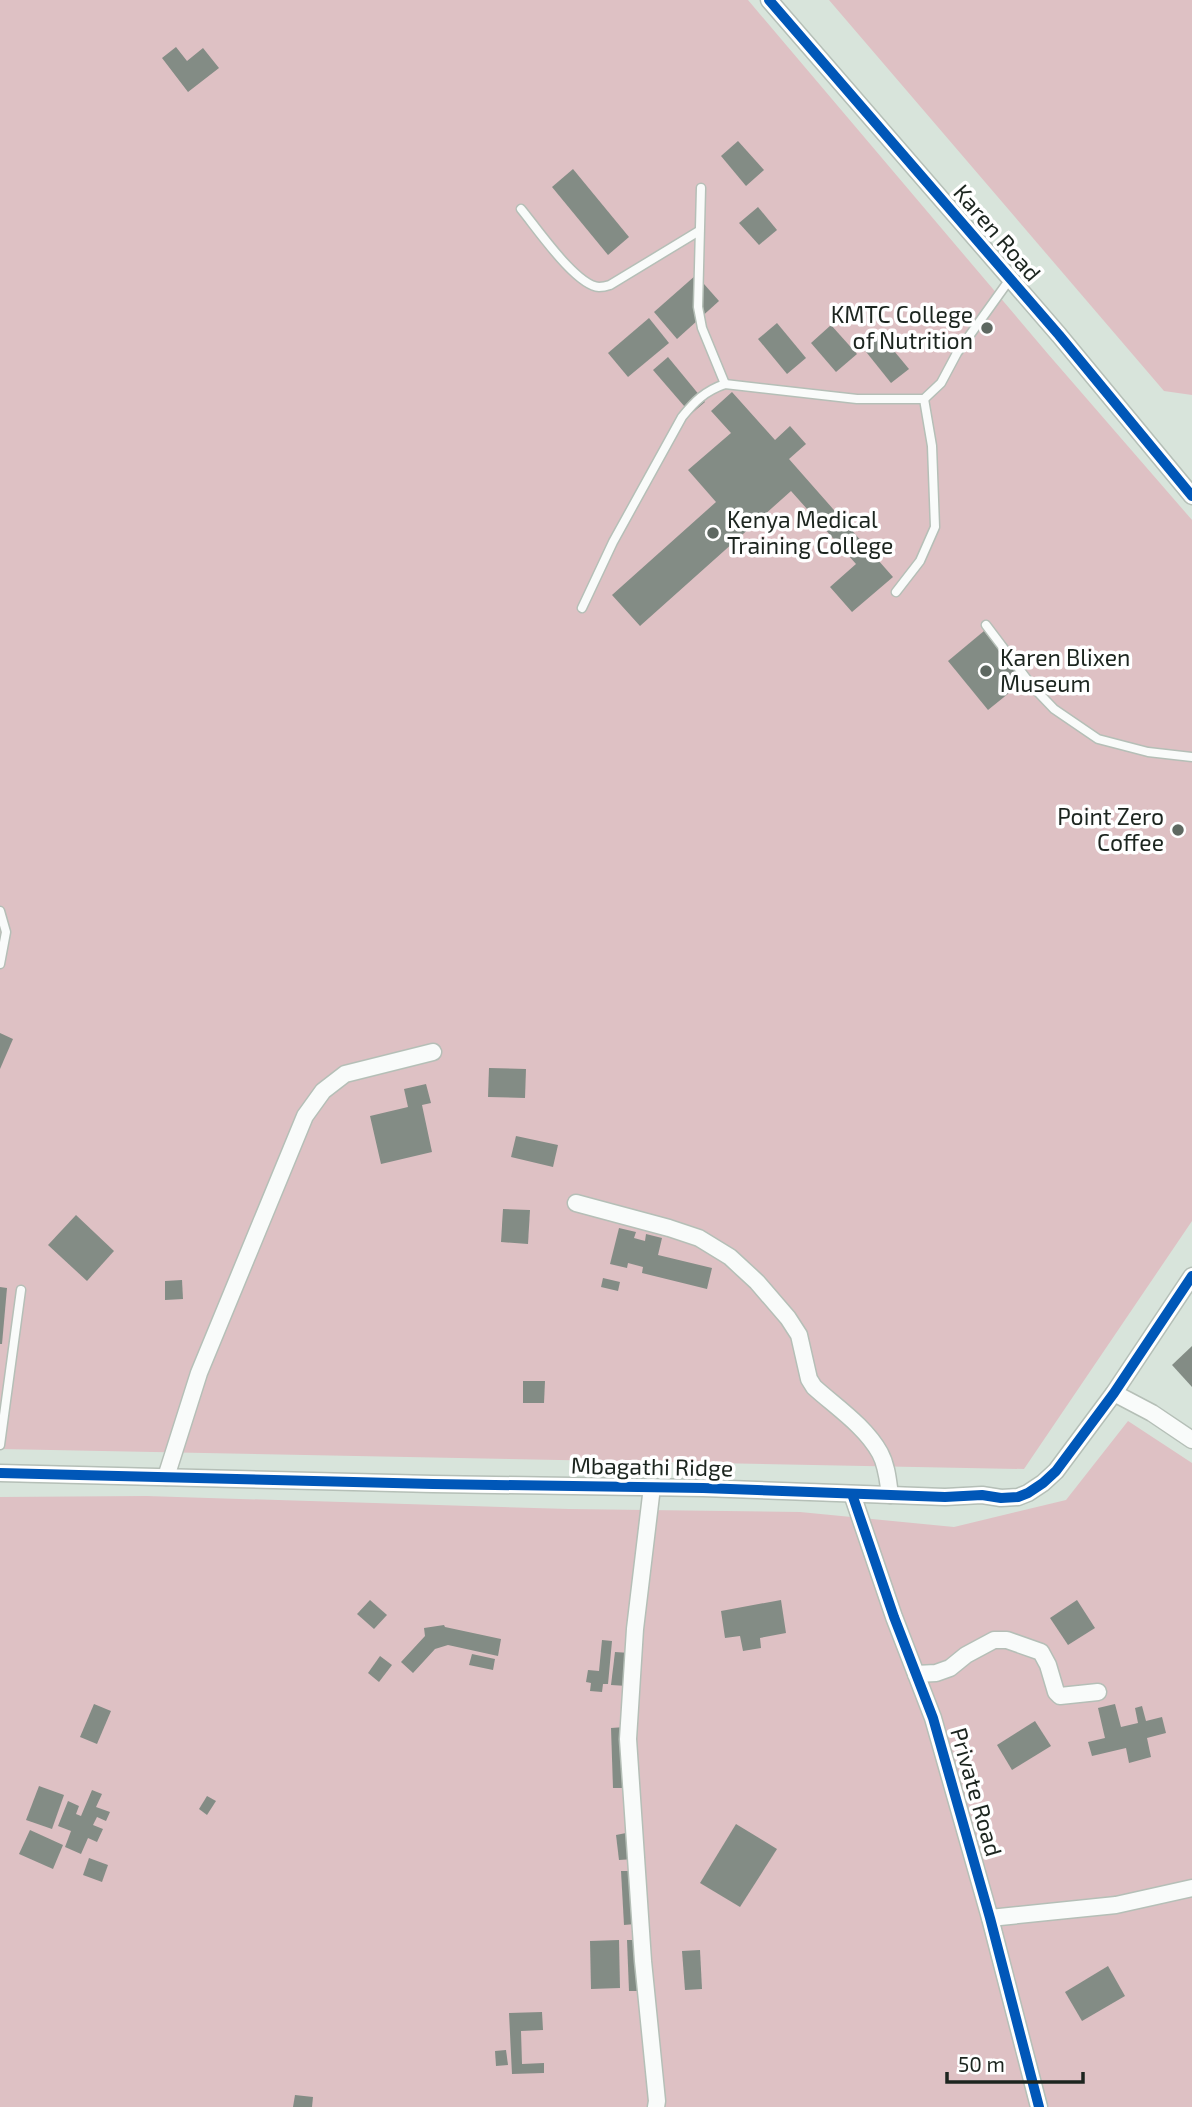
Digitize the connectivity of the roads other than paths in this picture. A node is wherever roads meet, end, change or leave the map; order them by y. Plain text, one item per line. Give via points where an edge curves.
1 (768, 0) edge
2 (701, 188) dead end
3 (521, 209) dead end
4 (699, 231) junction
5 (1010, 279) junction
6 (725, 384) junction
7 (924, 399) junction
8 (1192, 496) edge
9 (896, 592) dead end
10 (582, 608) dead end
11 (986, 625) dead end
12 (1192, 757) edge
13 (0, 911) edge
14 (0, 964) edge
15 (433, 1052) dead end
16 (576, 1203) dead end
17 (1192, 1276) edge
18 (21, 1290) dead end
19 (1114, 1393) junction
20 (1192, 1440) edge
21 (0, 1446) edge
22 (0, 1473) edge
23 (166, 1478) junction
24 (652, 1487) junction
25 (852, 1494) junction
26 (890, 1495) junction
27 (916, 1674) junction
28 (1098, 1692) dead end
29 (1192, 1888) edge
30 (990, 1918) junction
31 (656, 2107) edge
32 (1039, 2107) edge

1 - 5 street, Karen Road
2 - 4 lane
3 - 4 lane via 572,271 598,287 610,285
4 - 6 lane via 698,307
5 - 7 lane via 941,383
5 - 8 street, Karen Road
6 - 7 lane via 857,399
6 - 10 lane via 696,399 682,417
7 - 9 lane via 932,446 935,527 920,561
11 - 12 lane via 1054,709 1098,740
13 - 14 lane via 6,932
15 - 23 street via 345,1074 323,1091 305,1116 199,1373
16 - 26 street via 699,1238 730,1257 757,1282 799,1335 814,1387 859,1426 880,1452
17 - 19 street, Mbagathi Ridge
18 - 21 lane
19 - 20 street
19 - 26 street, Mbagathi Ridge via 1056,1471 1028,1493 1002,1498
22 - 23 street, Mbagathi Ridge
23 - 24 street, Mbagathi Ridge
24 - 25 street, Mbagathi Ridge
24 - 31 street via 628,1739
25 - 26 street, Mbagathi Ridge
25 - 27 street, Private Road
27 - 28 street via 950,1668 994,1640 1007,1640 1041,1652 1060,1696
27 - 30 street, Private Road
29 - 30 street via 1116,1905
30 - 32 street, Private Road

